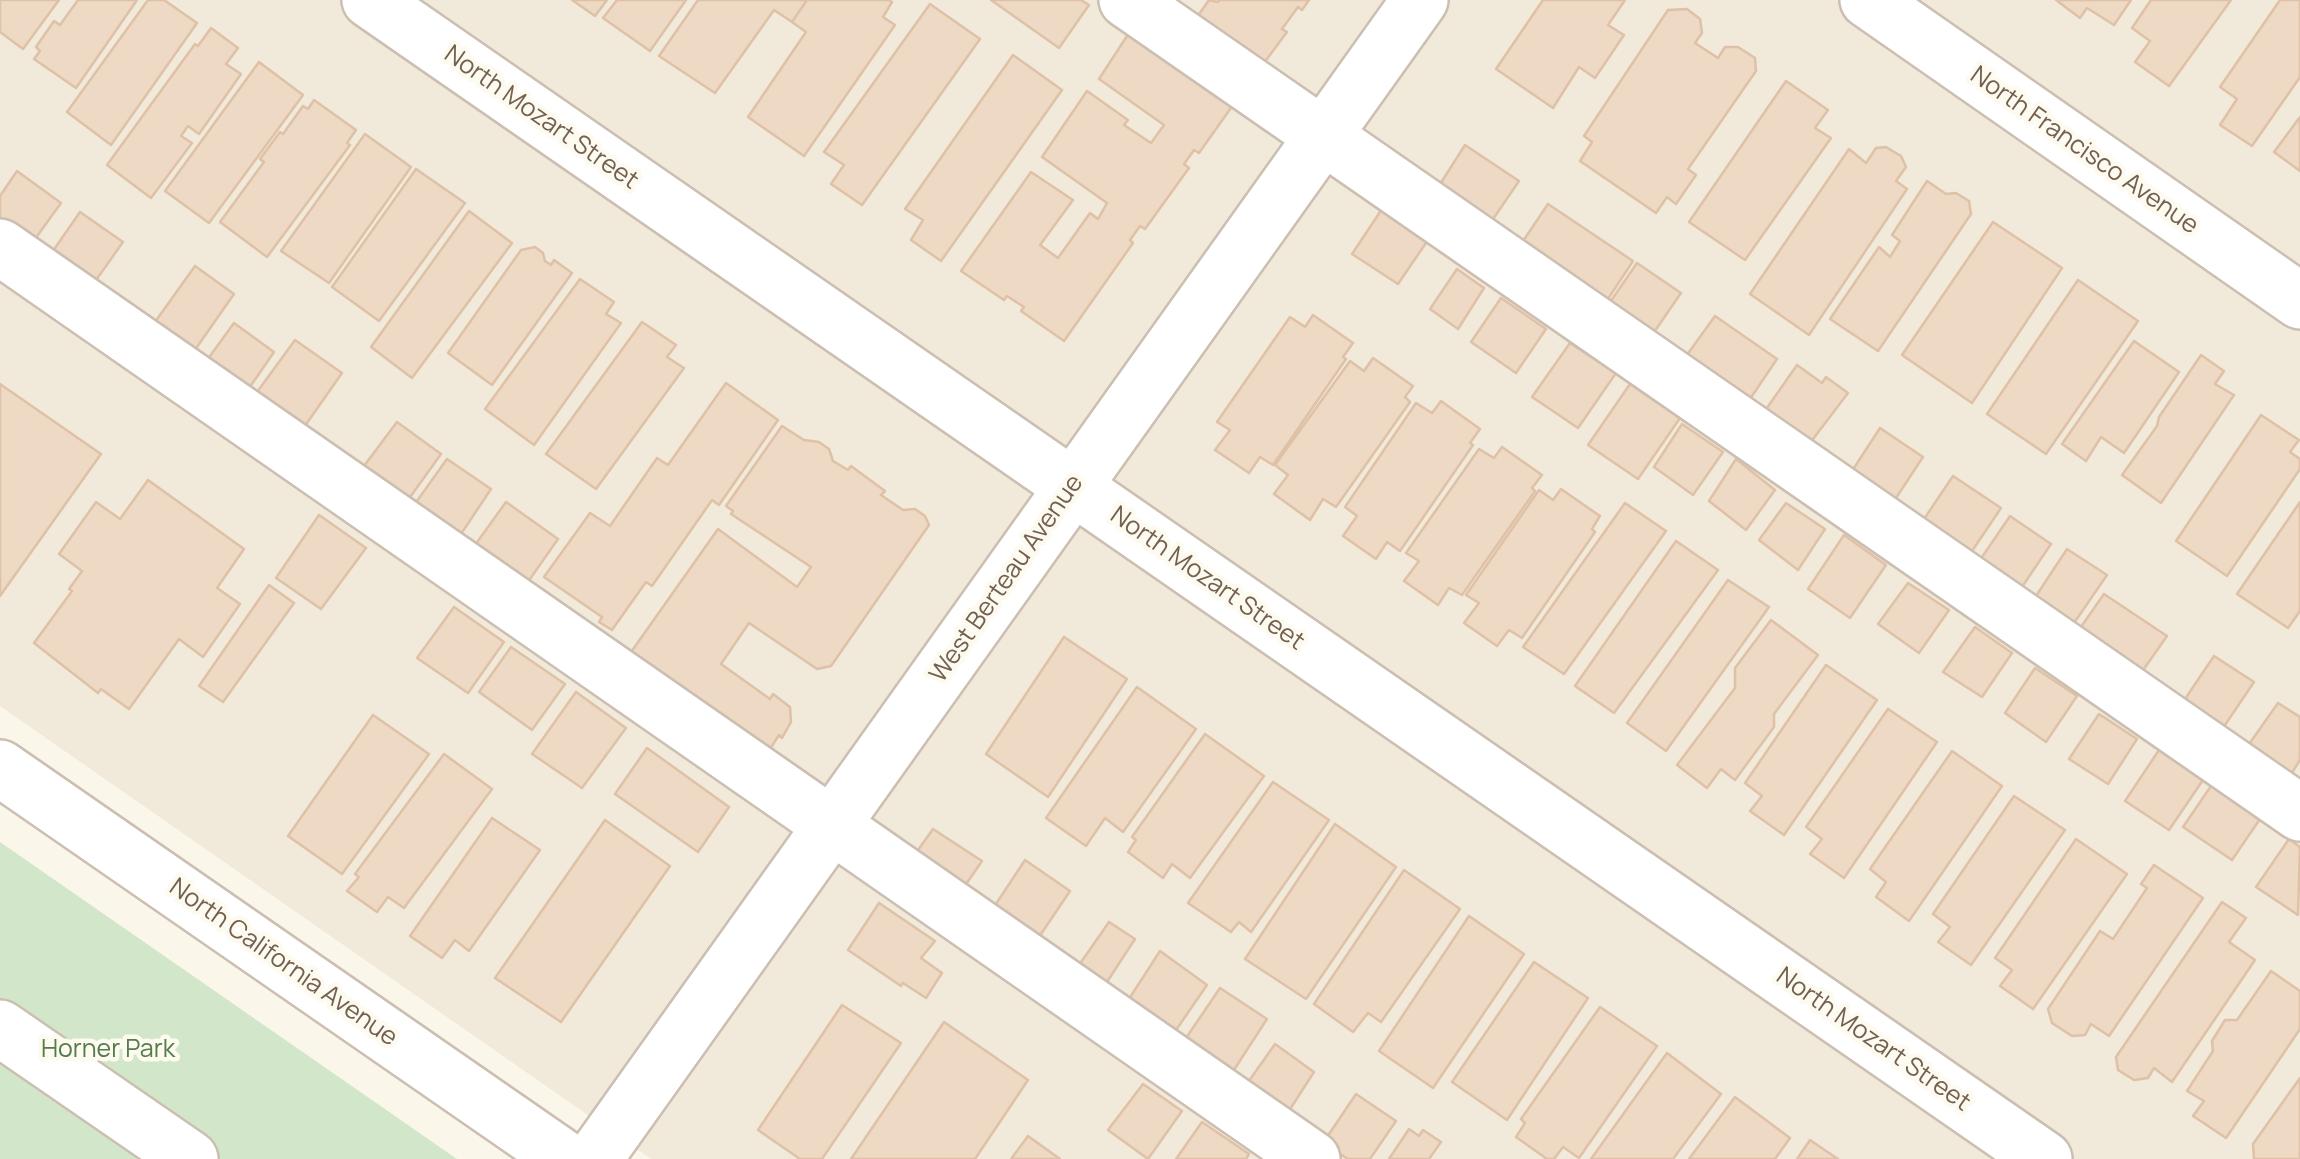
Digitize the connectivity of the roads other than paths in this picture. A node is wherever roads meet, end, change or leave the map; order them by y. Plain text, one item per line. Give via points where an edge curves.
1 (370, 0) edge
2 (1127, 0) edge
3 (1420, 0) edge
4 (1868, 0) edge
5 (1323, 136) junction
6 (0, 247) edge
7 (2300, 301) edge
8 (1073, 487) junction
9 (0, 768) edge
10 (2300, 813) edge
11 (832, 825) junction
12 (0, 1028) edge
13 (190, 1159) edge
14 (565, 1159) edge
15 (594, 1159) edge
16 (1312, 1159) edge
17 (2044, 1159) edge

1 - 8 street, North Mozart Street
2 - 5 street
3 - 5 street, West Berteau Avenue
4 - 7 street, North Francisco Avenue
5 - 8 street, West Berteau Avenue
5 - 10 street
6 - 11 street
8 - 11 street, West Berteau Avenue
8 - 17 street, North Mozart Street
9 - 14 street, North California Avenue
11 - 15 street, West Berteau Avenue
11 - 16 street
12 - 13 street

